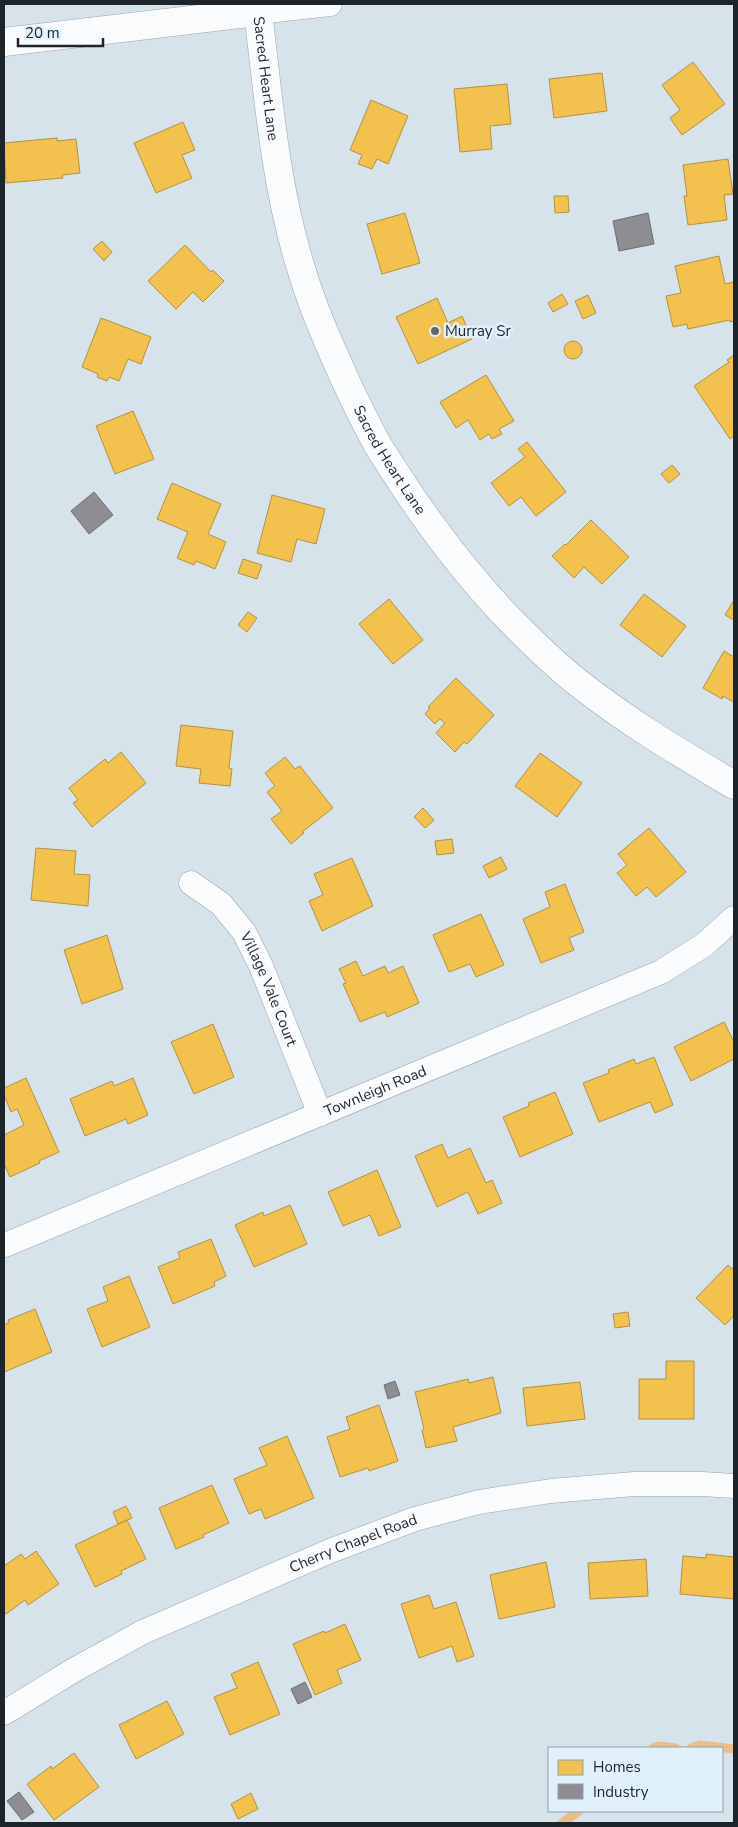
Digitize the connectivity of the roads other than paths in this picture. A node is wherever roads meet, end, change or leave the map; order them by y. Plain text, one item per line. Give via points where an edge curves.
1 (330, 4) edge
2 (257, 8) edge
3 (4, 42) edge
4 (734, 784) edge
5 (191, 883) dead end
6 (734, 918) edge
7 (320, 1114) junction
8 (5, 1245) dead end
9 (734, 1486) edge
10 (4, 1713) edge

1 - 2 street
2 - 3 street
2 - 4 street, Sacred Heart Lane via 272,139 284,206 300,266 346,383 377,444 459,562 532,642 623,717
5 - 7 street, Village Vale Court via 221,904 244,932 261,966
6 - 7 street, Townleigh Road via 704,945 661,972
7 - 8 street, Townleigh Road
9 - 10 street, Cherry Chapel Road via 634,1484 551,1490 479,1502 415,1519 330,1551 143,1632

